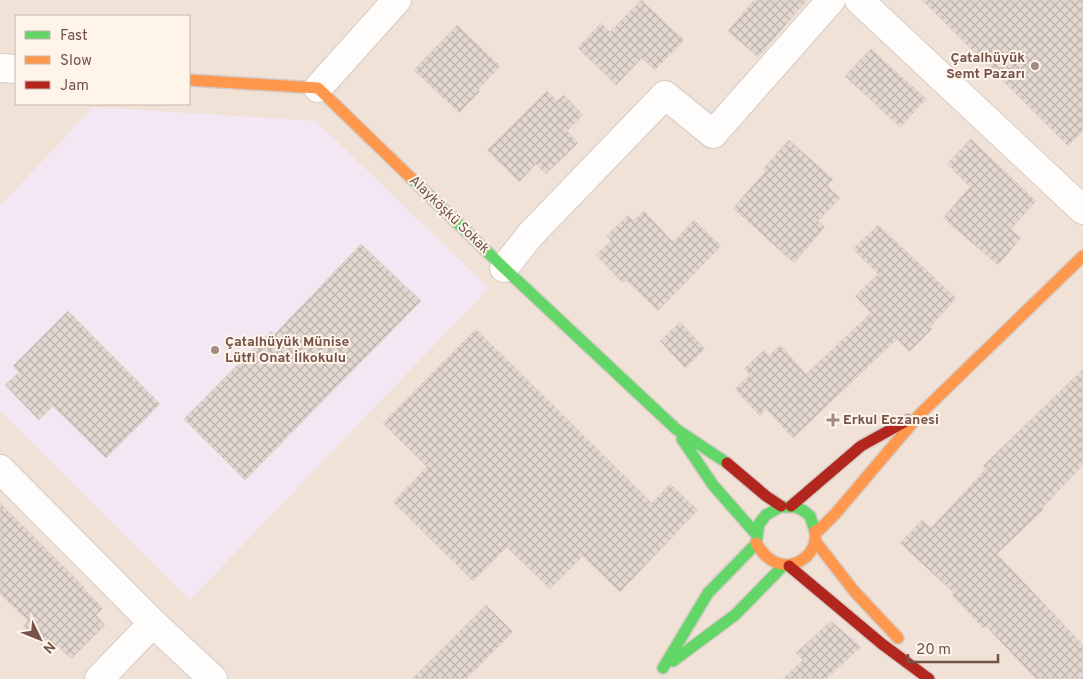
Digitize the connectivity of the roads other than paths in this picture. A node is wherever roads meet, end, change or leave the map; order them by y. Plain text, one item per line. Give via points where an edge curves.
1 (397, 0) edge
2 (831, 0) edge
3 (859, 0) edge
4 (0, 68) edge
5 (15, 69) edge
6 (190, 80) edge
7 (318, 88) junction
8 (1083, 210) edge
9 (1083, 256) edge
10 (504, 268) junction
11 (920, 414) junction
12 (676, 429) junction
13 (0, 469) edge
14 (786, 506) junction
15 (816, 537) junction
16 (756, 538) junction
17 (786, 566) junction
18 (154, 622) junction
19 (100, 679) edge
20 (213, 679) edge
21 (929, 679) edge
22 (933, 679) edge

1 - 7 street
2 - 10 street via 713,134 665,95 531,234
3 - 8 street
4 - 5 street
6 - 7 street
7 - 10 street, Alayköşkü Sokak
9 - 11 street
10 - 12 street, Alayköşkü Sokak
11 - 14 street via 861,446
11 - 15 street
12 - 14 street via 735,468 766,496
12 - 16 street via 712,485
13 - 18 street
14 - 15 street via 809,514
14 - 16 street via 772,509 764,516
15 - 17 street via 806,559
15 - 22 street via 854,591
16 - 17 street via 768,560
16 - 17 street via 708,592 660,671 735,615
17 - 21 street
18 - 19 street
18 - 20 street

